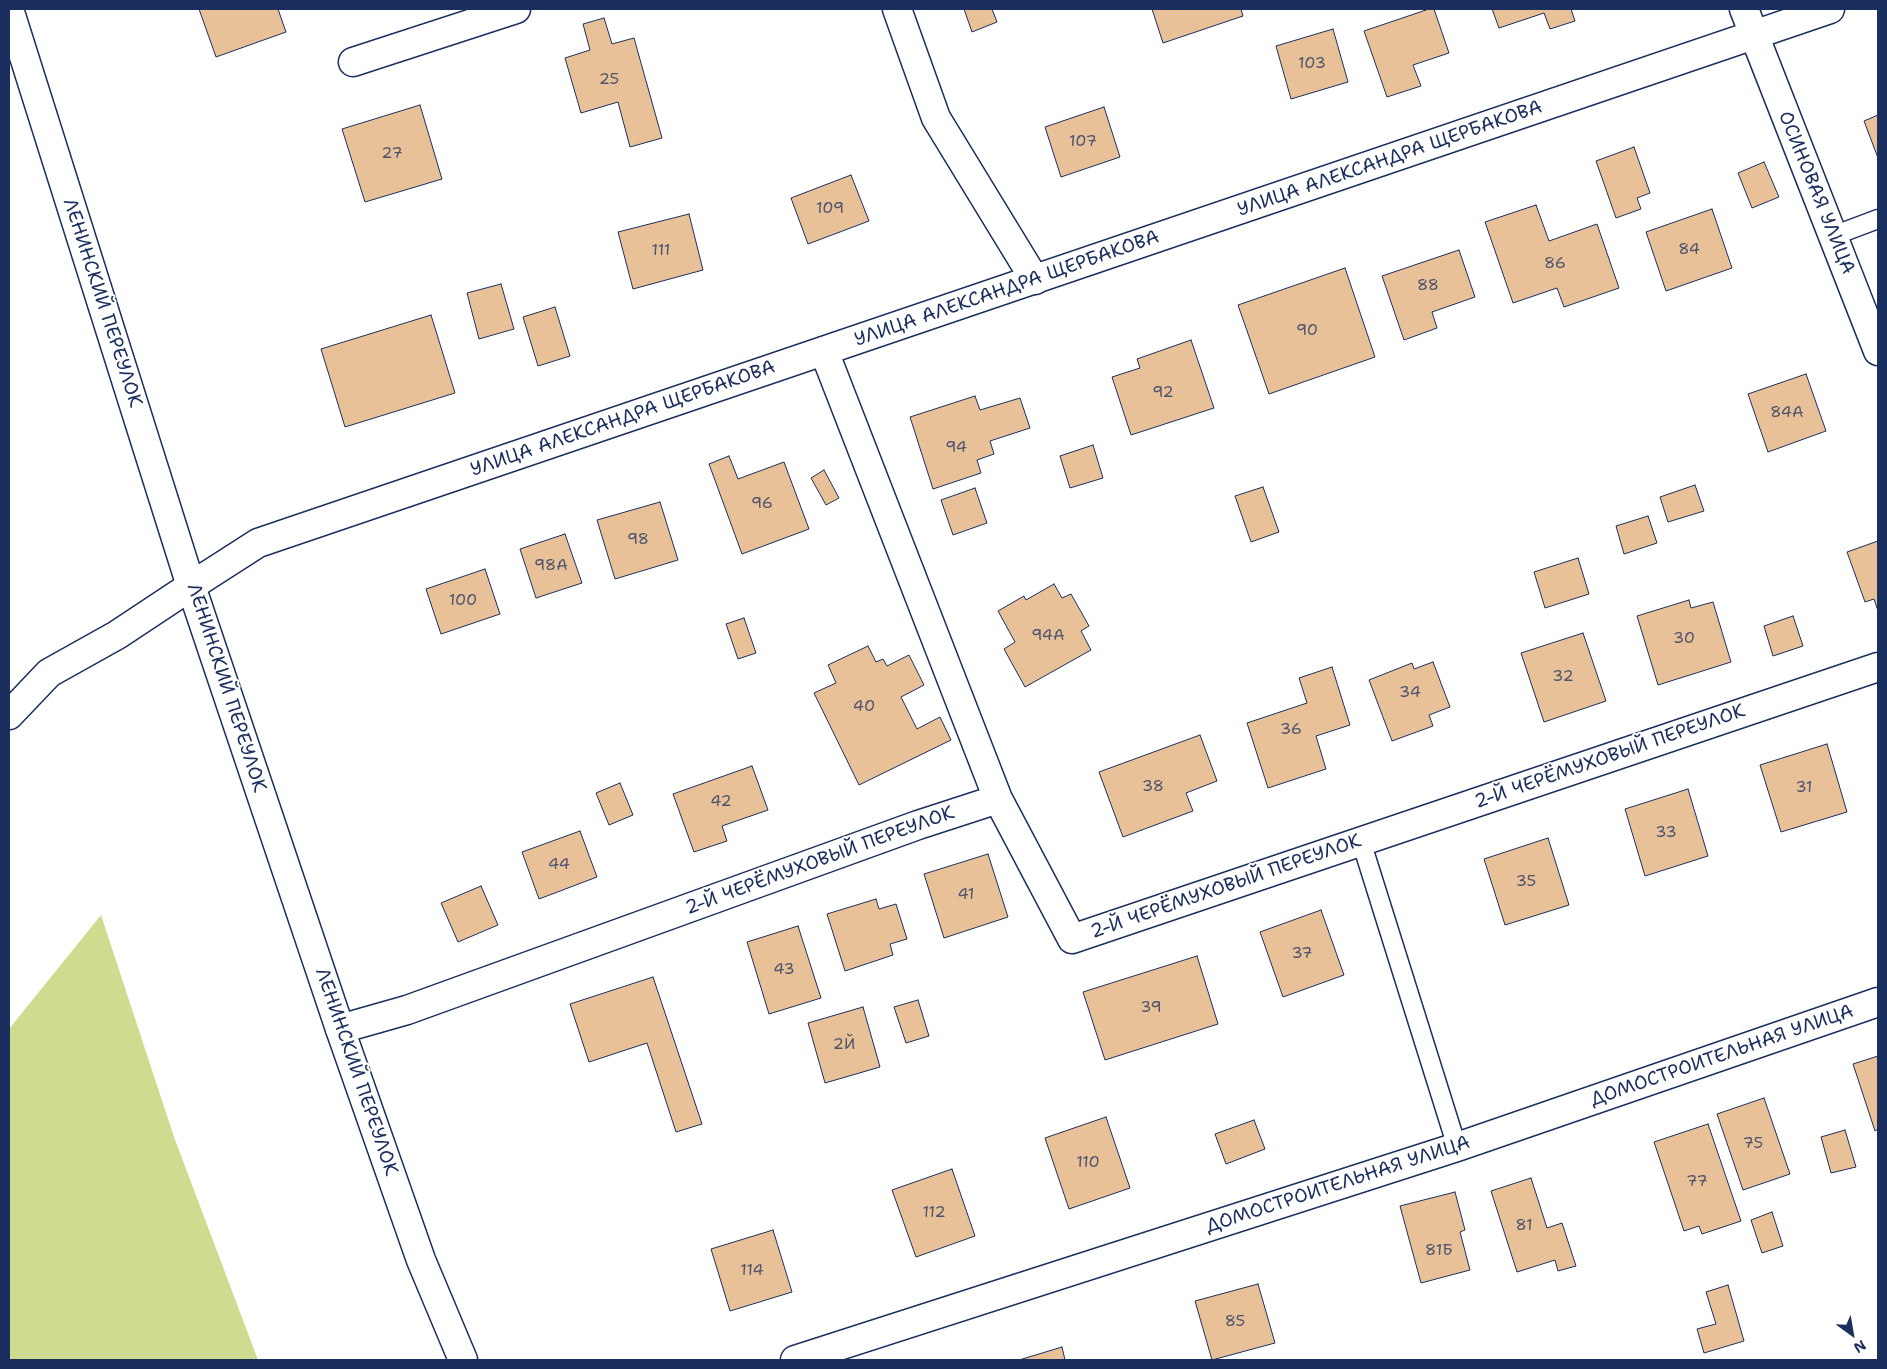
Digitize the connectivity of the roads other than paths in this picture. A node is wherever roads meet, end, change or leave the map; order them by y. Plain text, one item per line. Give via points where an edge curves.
1 (9, 9) edge
2 (516, 9) edge
3 (897, 9) edge
4 (1744, 9) edge
5 (1830, 9) edge
6 (1754, 35) junction
7 (353, 62) dead end
8 (1878, 219) edge
9 (1833, 236) junction
10 (1035, 280) junction
11 (824, 350) junction
12 (1878, 351) edge
13 (191, 586) junction
14 (1878, 667) edge
15 (9, 715) edge
16 (998, 798) junction
17 (1361, 841) junction
18 (1878, 1002) edge
19 (340, 1029) junction
20 (1456, 1147) junction
21 (463, 1360) edge
22 (795, 1360) edge

1 - 13 street, ЛЕНИНСКИЙ ПЕРЕУЛОК
2 - 7 street
3 - 10 street via 936,118
4 - 6 street, ОСИНОВАЯ УЛИЦА
5 - 6 street, УЛИЦА АЛЕКСАНДРА ЩЕРБАКОВА
6 - 9 street, ОСИНОВАЯ УЛИЦА
6 - 10 street, УЛИЦА АЛЕКСАНДРА ЩЕРБАКОВА
8 - 9 lane
9 - 12 street, ОСИНОВАЯ УЛИЦА
10 - 11 street, УЛИЦА АЛЕКСАНДРА ЩЕРБАКОВА
11 - 13 street, УЛИЦА АЛЕКСАНДРА ЩЕРБАКОВА via 258,542
11 - 16 street
13 - 15 street, УЛИЦА АЛЕКСАНДРА ЩЕРБАКОВА via 117,635 49,673
13 - 19 street, ЛЕНИНСКИЙ ПЕРЕУЛОК
14 - 17 street, 2-Й ЧЕРЁМУХОВЫЙ ПЕРЕУЛОК
16 - 17 street, 2-Й ЧЕРЁМУХОВЫЙ ПЕРЕУЛОК via 1072,938
16 - 19 street, 2-Й ЧЕРЁМУХОВЫЙ ПЕРЕУЛОК via 918,824 407,1010
17 - 20 lane
18 - 20 street, ДОМОСТРОИТЕЛЬНАЯ УЛИЦА
19 - 21 street, ЛЕНИНСКИЙ ПЕРЕУЛОК via 421,1260
20 - 22 street, ДОМОСТРОИТЕЛЬНАЯ УЛИЦА

